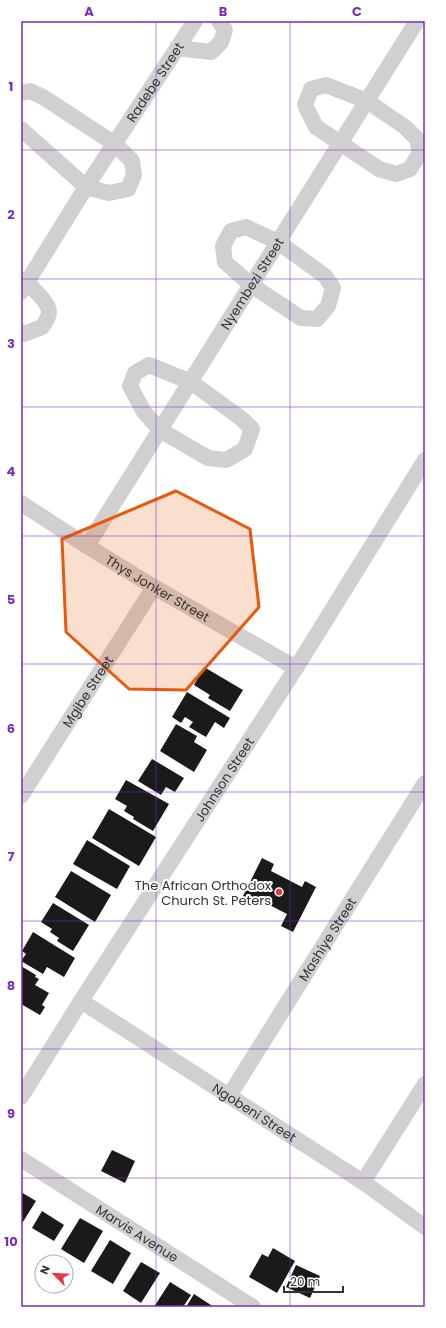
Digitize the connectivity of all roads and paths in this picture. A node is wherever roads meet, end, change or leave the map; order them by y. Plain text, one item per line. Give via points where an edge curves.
1 (219, 21) edge
2 (417, 21) edge
3 (188, 24) edge
4 (178, 48) junction
5 (21, 93) edge
6 (367, 101) junction
7 (21, 129) edge
8 (115, 144) junction
9 (340, 144) junction
10 (86, 187) junction
11 (278, 242) junction
12 (23, 285) edge
13 (251, 285) junction
14 (21, 332) edge
15 (191, 382) junction
16 (160, 430) junction
17 (425, 460) edge
18 (21, 503) edge
19 (87, 546) junction
20 (154, 587) junction
21 (296, 668) junction
22 (425, 783) edge
23 (21, 796) edge
24 (81, 1001) junction
25 (425, 1084) edge
26 (229, 1096) junction
27 (21, 1097) edge
28 (21, 1159) edge
29 (363, 1182) junction
30 (425, 1227) edge
31 (253, 1307) edge

1 - 4 street via 225,30 221,42 211,52
2 - 6 street, Nyembezi Street
3 - 4 street, Radebe Street
4 - 8 street, Radebe Street
5 - 8 street via 30,91 42,97
6 - 9 street, Nyembezi Street
6 - 9 street via 326,85 311,89 305,105 316,127
6 - 9 street via 405,127 417,139 420,153 410,169 396,174 379,170
7 - 10 street
8 - 10 street, Radebe Street
8 - 10 street via 132,161 134,175 128,189 109,193
9 - 11 street, Nyembezi Street
10 - 12 street, Radebe Street
11 - 13 street, Nyembezi Street
11 - 13 street via 246,227 231,231 223,246 225,262
11 - 13 street via 325,276 333,288 328,306 316,319 301,318
12 - 14 street via 47,305 49,314 42,327 24,334
13 - 15 street, Nyembezi Street
15 - 16 street, Nyembezi Street
15 - 16 street via 149,364 135,373 130,386 144,412
15 - 16 street via 252,429 245,449 226,460 208,458
16 - 19 street, Nyembezi Street
17 - 21 street, Johnson Street
18 - 19 street, Thys Jonker Street
19 - 20 street, Thys Jonker Street
20 - 21 street, Thys Jonker Street
20 - 23 street, Mgibe Street
21 - 24 street, Johnson Street
22 - 26 street, Mashiye Street
24 - 26 street, Ngobeni Street
24 - 27 street, Johnson Street
25 - 29 street
26 - 29 street, Ngobeni Street
28 - 31 street, Marvis Avenue
29 - 30 street, Ngobeni Street

